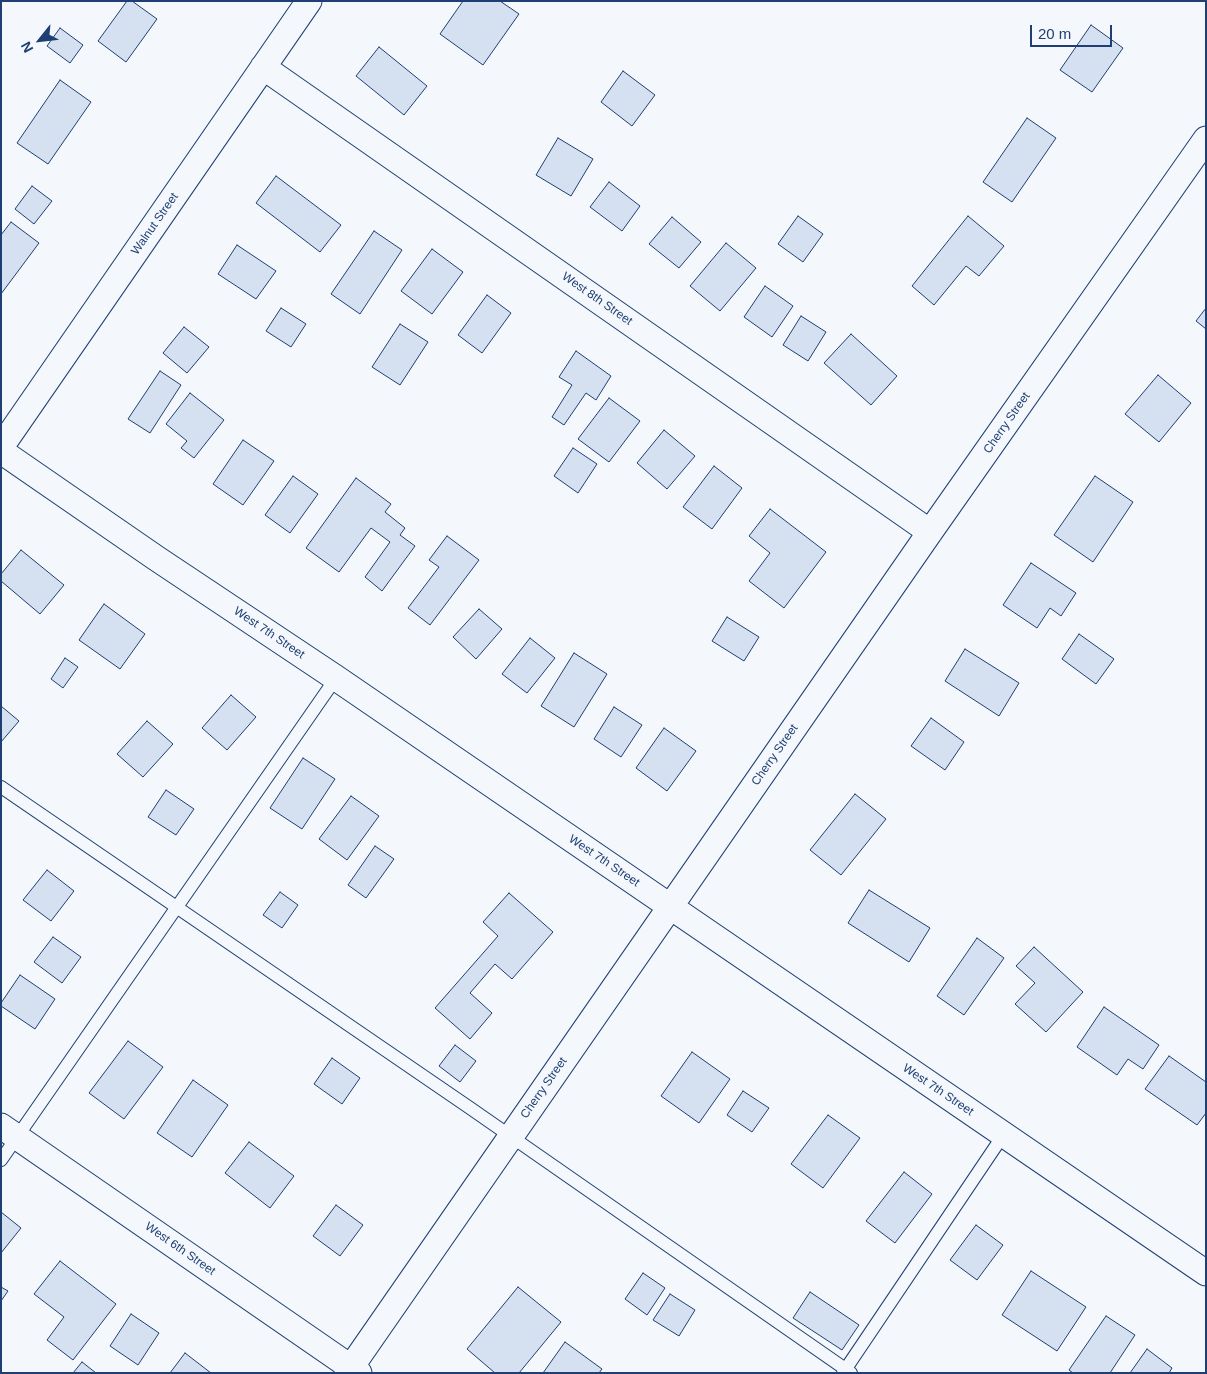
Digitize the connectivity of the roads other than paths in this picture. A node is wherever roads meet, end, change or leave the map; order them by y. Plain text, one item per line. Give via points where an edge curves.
1 (308, 1) edge
2 (263, 67) junction
3 (1206, 139) edge
4 (1, 447) edge
5 (1, 451) edge
6 (930, 532) junction
7 (336, 678) junction
8 (1, 787) edge
9 (670, 906) junction
10 (176, 907) junction
11 (9, 1131) edge
12 (1004, 1134) junction
13 (511, 1136) junction
14 (1, 1160) edge
15 (1206, 1273) edge
16 (352, 1371) edge
17 (846, 1371) edge

1 - 2 street, Walnut Street
2 - 4 street, Walnut Street
2 - 6 street, West 8th Street
3 - 6 street, Cherry Street
5 - 7 street, West 7th Street
6 - 9 street, Cherry Street
7 - 9 street, West 7th Street
7 - 10 lane
8 - 10 lane
9 - 12 street, West 7th Street
9 - 13 street, Cherry Street
10 - 11 lane
10 - 13 lane
11 - 14 lane
11 - 16 street, West 6th Street
12 - 15 street, West 7th Street
12 - 17 lane
13 - 16 street, Cherry Street
13 - 17 lane

